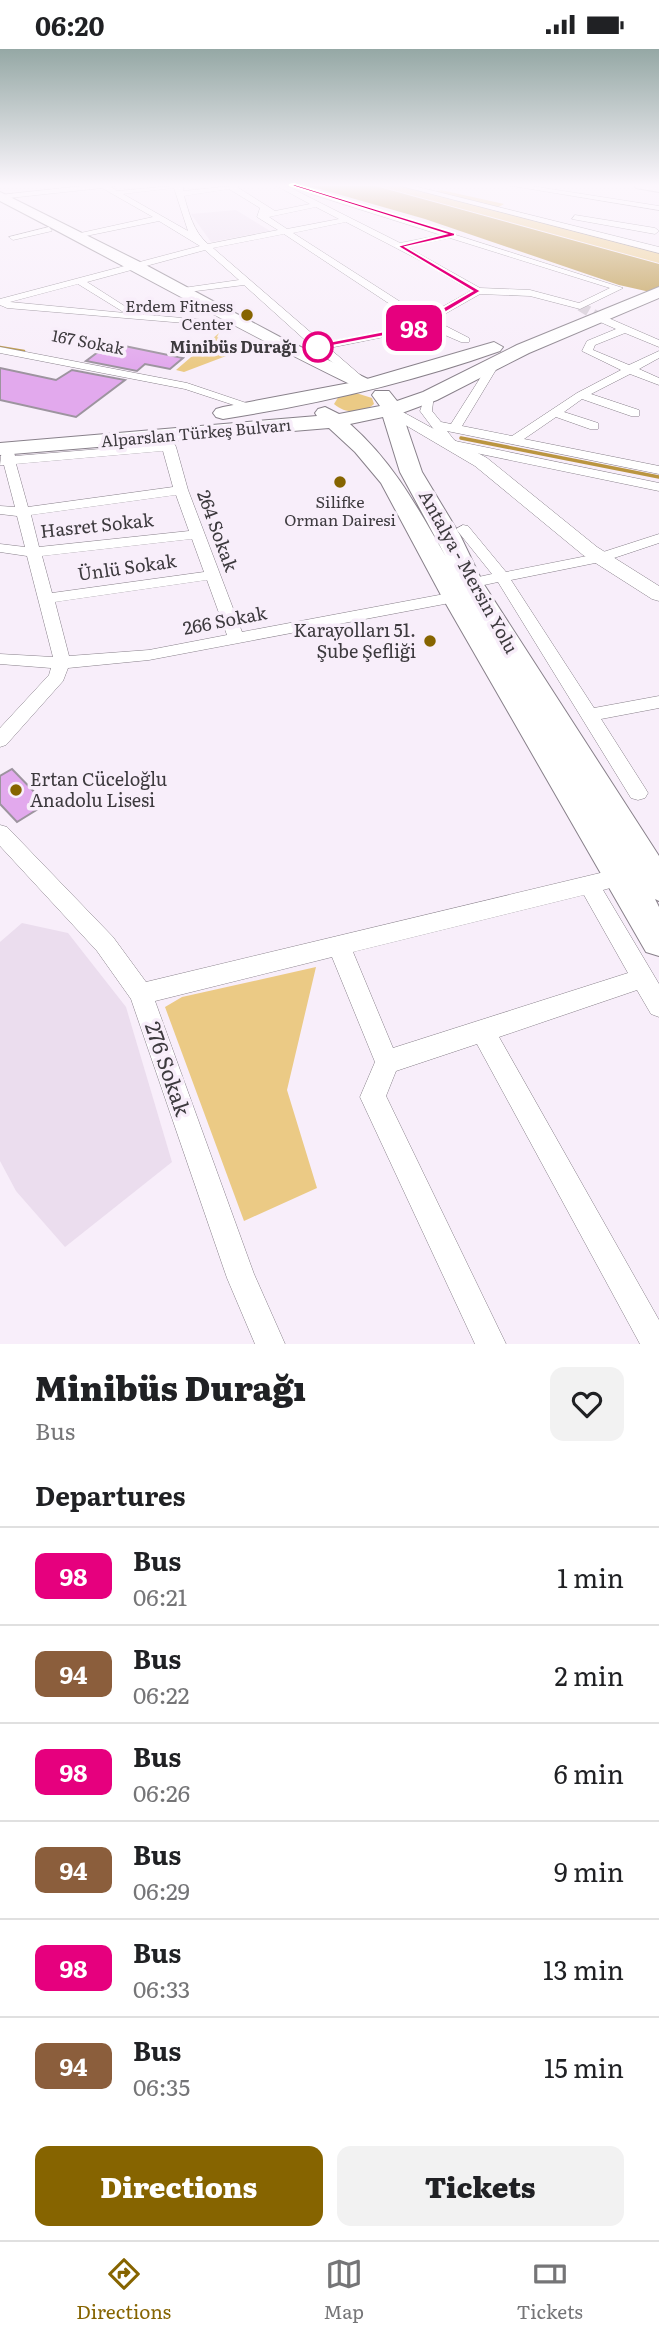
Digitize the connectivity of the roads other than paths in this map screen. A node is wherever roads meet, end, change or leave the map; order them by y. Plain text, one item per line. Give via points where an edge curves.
1 (84, 245) edge
2 (95, 245) edge
3 (213, 245) edge
4 (310, 245) edge
5 (488, 245) edge
6 (400, 246) edge
7 (206, 247) junction
8 (130, 267) junction
9 (79, 281) junction
10 (245, 282) junction
11 (659, 283) edge
12 (183, 291) junction
13 (478, 291) junction
14 (659, 292) edge
15 (16, 297) junction
16 (634, 297) junction
17 (0, 303) edge
18 (24, 306) junction
19 (139, 317) junction
20 (602, 319) tunnel mouth
21 (427, 322) junction
22 (228, 324) junction
23 (625, 329) junction
24 (465, 340) dead end
25 (0, 341) edge
26 (659, 344) edge
27 (318, 347) junction
28 (0, 350) edge
29 (659, 354) edge
30 (489, 366) junction
31 (629, 369) junction
32 (166, 378) junction
33 (659, 382) edge
34 (365, 384) junction
35 (430, 395) junction
36 (581, 395) junction
37 (319, 396) junction
38 (255, 408) junction
39 (390, 410) junction
40 (635, 413) dead end
41 (554, 414) junction
42 (337, 421) junction
43 (307, 424) junction
44 (594, 426) dead end
45 (452, 436) junction
46 (513, 440) junction
47 (167, 441) junction
48 (363, 447) junction
49 (3, 451) edge
50 (659, 470) edge
51 (659, 487) edge
52 (181, 490) junction
53 (0, 510) edge
54 (23, 512) junction
55 (463, 529) dead end
56 (197, 534) junction
57 (659, 538) edge
58 (0, 548) edge
59 (34, 552) junction
60 (600, 558) junction
61 (213, 575) junction
62 (502, 576) junction
63 (462, 590) junction
64 (659, 595) edge
65 (46, 599) junction
66 (236, 638) junction
67 (0, 659) edge
68 (61, 663) junction
69 (659, 702) edge
70 (589, 715) junction
71 (4, 731) edge
72 (638, 793) dead end
73 (0, 833) edge
74 (621, 877) junction
75 (589, 885) junction
76 (659, 886) edge
77 (659, 940) edge
78 (339, 946) junction
79 (643, 978) junction
80 (141, 994) junction
81 (659, 1006) edge
82 (482, 1030) junction
83 (387, 1062) junction
84 (270, 1344) edge
85 (491, 1344) edge
86 (656, 1344) edge

1 - 8 main road
2 - 8 main road
3 - 7 street
4 - 21 street
5 - 13 street via 618,288 580,306 506,289
6 - 13 street
7 - 8 street
7 - 10 street
8 - 9 street
8 - 12 main road
8 - 22 main road
9 - 15 street
9 - 19 street
10 - 12 street
10 - 27 street
11 - 16 highway
12 - 34 main road
13 - 21 street
14 - 16 highway
15 - 17 street
15 - 18 street
16 - 30 highway
16 - 34 highway via 480,352
17 - 18 street
18 - 19 street
19 - 22 street
20 - 23 street
21 - 24 street
21 - 27 street
22 - 37 main road via 316,372
23 - 26 street
23 - 31 street via 591,343 587,351
25 - 32 street, 167 Sokak
27 - 34 street
28 - 32 street
29 - 31 street
30 - 35 highway
30 - 45 street
31 - 33 street
31 - 36 street
32 - 38 street
34 - 37 highway
34 - 39 highway via 385,398
35 - 39 highway
35 - 45 street via 426,411
36 - 40 street
36 - 41 street
37 - 38 highway, Alparslan Türkeş Bulvarı
37 - 42 highway, Antalya - Mersin Yolu via 317,406
38 - 49 highway, Alparslan Türkeş Bulvarı
39 - 42 highway, Alparslan Türkeş Bulvarı
39 - 45 street
39 - 63 highway, Antalya - Mersin Yolu via 411,472 448,535
41 - 44 street
41 - 46 street
42 - 43 highway, Alparslan Türkeş Bulvarı
42 - 48 highway, Antalya - Mersin Yolu
43 - 47 highway, Alparslan Türkeş Bulvarı
43 - 48 highway
45 - 46 street
45 - 51 street via 519,460
45 - 60 street
46 - 50 street
47 - 49 highway, Alparslan Türkeş Bulvarı
47 - 52 street, 264 Sokak
48 - 63 highway, Antalya - Mersin Yolu via 391,481
49 - 54 street
52 - 54 street
52 - 56 street, 264 Sokak
53 - 54 street
54 - 59 street
55 - 62 street
56 - 59 street, Hasret Sokak
56 - 61 street, 264 Sokak
57 - 60 street, 266 Sokak
58 - 59 street, Hasret Sokak
59 - 65 street
60 - 62 street, 266 Sokak
60 - 64 street
61 - 65 street, Ünlü Sokak
61 - 66 street, 264 Sokak
62 - 63 street, 266 Sokak
62 - 70 street
63 - 66 street, 266 Sokak
63 - 74 highway, Antalya - Mersin Yolu
63 - 76 highway, Antalya - Mersin Yolu
65 - 68 street
66 - 68 street, 266 Sokak via 149,655
67 - 68 street, 266 Sokak
68 - 71 street via 57,677
69 - 70 street
70 - 72 street
73 - 80 street, 276 Sokak via 106,944
74 - 75 street
74 - 77 highway, Antalya - Mersin Yolu
75 - 78 street
75 - 79 street
78 - 80 street
78 - 83 street
79 - 81 street
79 - 82 street
80 - 84 street, 276 Sokak via 241,1278
82 - 83 street
82 - 86 street
83 - 85 street via 373,1097

